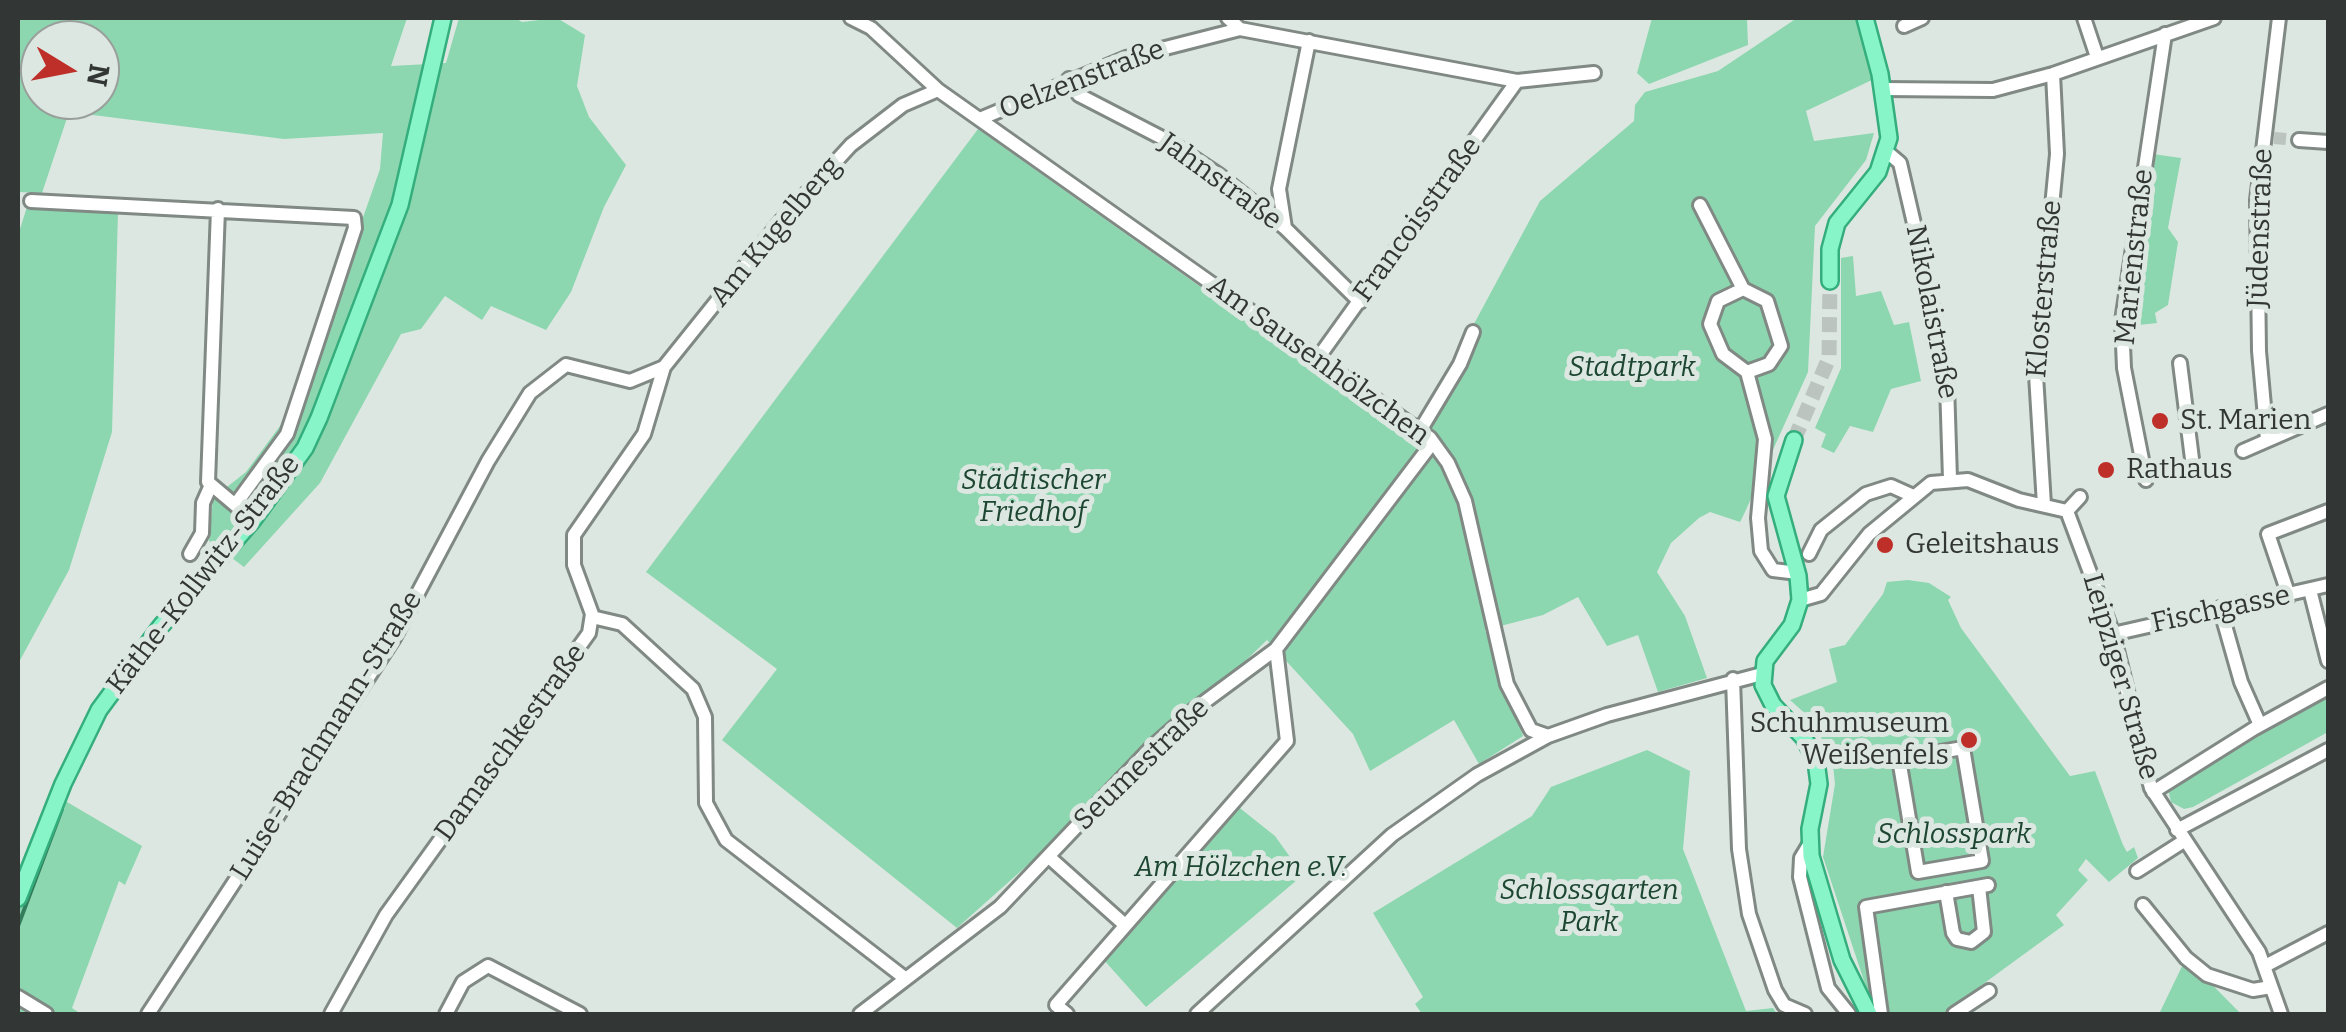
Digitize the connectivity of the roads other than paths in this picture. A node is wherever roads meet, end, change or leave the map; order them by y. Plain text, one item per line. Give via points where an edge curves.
1 (444, 18) edge
2 (1228, 18) edge
3 (1865, 18) edge
4 (1922, 18) edge
5 (2084, 18) edge
6 (2214, 18) edge
7 (2278, 18) edge
8 (861, 20) edge
9 (1904, 26) dead end
10 (1240, 29) junction
11 (2165, 34) junction
12 (1309, 41) junction
13 (2097, 57) junction
14 (1594, 73) dead end
15 (2053, 74) junction
16 (1070, 79) junction
17 (1517, 81) junction
18 (1883, 89) junction
19 (938, 90) junction
20 (982, 118) junction
21 (2299, 140) tunnel mouth
22 (2328, 142) edge
23 (1887, 152) junction
24 (31, 202) dead end
25 (1700, 205) dead end
26 (218, 208) junction
27 (1285, 228) junction
28 (1830, 281) tunnel mouth
29 (1743, 289) junction
30 (1360, 302) junction
31 (1473, 332) dead end
32 (1318, 358) junction
33 (2180, 363) dead end
34 (664, 367) junction
35 (1747, 372) junction
36 (630, 381) junction
37 (650, 408) junction
38 (2328, 414) edge
39 (1420, 429) junction
40 (2266, 439) junction
41 (1794, 440) tunnel mouth
42 (1433, 442) junction
43 (2242, 452) dead end
44 (2193, 466) dead end
45 (1950, 479) junction
46 (2146, 480) dead end
47 (210, 484) junction
48 (1912, 495) junction
49 (2080, 497) dead end
50 (2044, 505) junction
51 (235, 506) junction
52 (2067, 510) junction
53 (2328, 512) edge
54 (253, 520) junction
55 (190, 554) dead end
56 (1808, 554) dead end
57 (1798, 573) junction
58 (2328, 585) edge
59 (2310, 590) junction
60 (2289, 596) junction
61 (1800, 600) junction
62 (2220, 608) junction
63 (592, 618) junction
64 (2113, 634) junction
65 (1276, 649) junction
66 (2328, 661) edge
67 (1762, 674) junction
68 (1734, 680) junction
69 (2328, 688) edge
70 (2260, 724) junction
71 (1548, 736) junction
72 (1963, 748) joint
73 (2328, 750) edge
74 (2153, 792) junction
75 (2180, 835) junction
76 (1810, 843) junction
77 (1049, 857) junction
78 (2137, 871) dead end
79 (1946, 892) junction
80 (18, 898) edge
81 (2143, 905) dead end
82 (1126, 925) junction
83 (2328, 933) edge
84 (2266, 966) junction
85 (906, 979) junction
86 (2271, 988) junction
87 (1989, 990) dead end
88 (18, 997) edge
89 (46, 1014) edge
90 (148, 1014) edge
91 (332, 1014) edge
92 (446, 1014) edge
93 (580, 1014) edge
94 (860, 1014) edge
95 (1067, 1014) edge
96 (1198, 1014) edge
97 (1804, 1014) edge
98 (1849, 1014) edge
99 (1869, 1014) edge
100 (1881, 1014) edge
101 (1954, 1014) edge
102 (2281, 1014) edge

1 - 54 main road, Käthe-Kollwitz-Straße via 388,241 305,448
2 - 10 street
3 - 18 main road
4 - 9 street
5 - 13 street
6 - 11 street
7 - 40 street, Jüdenstraße via 2257,264
8 - 19 street, Am Sausenhölzchen
10 - 12 street
10 - 16 street, Oelzenstraße
11 - 13 street
11 - 46 street, Marienstraße via 2122,321 2124,368
12 - 17 street
12 - 27 street via 1279,189
13 - 15 street
14 - 17 street
15 - 18 street via 1993,90
15 - 50 street, Klosterstraße via 2057,154 2036,375
16 - 20 street, Oelzenstraße
16 - 27 street, Jahnstraße via 1080,95 1168,141
17 - 30 street, Francoisstraße
18 - 23 main road
19 - 20 street, Am Sausenhölzchen
19 - 34 street, Am Kugelberg via 904,105 850,145
20 - 32 street, Am Sausenhölzchen
21 - 22 street
23 - 28 main road via 1837,223
23 - 45 street, Nikolaistraße via 1900,164 1928,284 1951,422
24 - 26 street
25 - 29 street
26 - 47 street
26 - 51 street via 349,217 355,228 287,434
27 - 30 street, Jahnstraße
29 - 35 street via 1723,296 1710,324 1723,354
29 - 35 street via 1767,301 1781,346 1769,364
30 - 32 street, Francoisstraße
31 - 39 street
32 - 39 street, Am Sausenhölzchen
33 - 44 street
34 - 36 street
34 - 37 street, Am Kugelberg
35 - 57 street via 1764,440 1758,518 1763,560 1781,574
36 - 37 street
36 - 90 street, Luise-Brachmann-Straße via 566,365 530,393 394,638
37 - 63 street, Damaschkestraße via 644,434 574,534 574,565
38 - 40 street
39 - 42 street, Am Sausenhölzchen
40 - 43 street
41 - 57 main road via 1776,496
42 - 65 street, Seumestraße
42 - 71 street, Am Sausenhölzchen via 1464,502 1507,684 1531,730
45 - 48 street
45 - 50 street
47 - 51 street
47 - 55 street via 200,540
48 - 56 street via 1892,486 1866,494 1822,530
48 - 61 street via 1869,534 1821,594
49 - 52 street
50 - 52 street
51 - 54 street
52 - 64 street, Leipziger Straße via 2098,577
53 - 60 street via 2268,534
54 - 80 main road, Käthe-Kollwitz-Straße via 108,697 63,784
57 - 61 main road
58 - 59 street, Fischgasse
59 - 60 street, Fischgasse
59 - 66 street
60 - 62 street, Fischgasse
61 - 67 main road
62 - 64 street, Fischgasse
62 - 70 street
63 - 85 street via 622,624 693,689 706,717 706,803 726,840
63 - 91 street, Damaschkestraße via 567,667 374,932
64 - 74 street, Leipziger Straße
65 - 77 street, Seumestraße via 1151,748
65 - 82 street via 1287,740
67 - 68 street
67 - 76 main road via 1769,699 1816,762
68 - 71 street
68 - 97 street via 1739,850 1749,914 1775,990 1784,1005
69 - 70 street
70 - 74 street
71 - 96 street via 1477,775 1392,835
72 - 72 street via 1982,861 1918,872 1899,759
73 - 75 street
74 - 75 street, Leipziger Straße
75 - 78 street
75 - 84 street, Leipziger Straße
76 - 98 street via 1800,877 1828,988
76 - 99 main road via 1842,960
77 - 82 street
77 - 85 street, Seumestraße via 1000,907
79 - 79 street via 1983,886 1984,932 1970,942 1953,933
79 - 100 street via 1866,907
81 - 86 street via 2207,975 2239,988
82 - 95 street via 1056,1005
83 - 84 street
84 - 86 street, Leipziger Straße
85 - 94 street, Seumestraße
86 - 102 street, Leipziger Straße
87 - 101 street
88 - 89 street
92 - 93 street via 462,982 488,966

